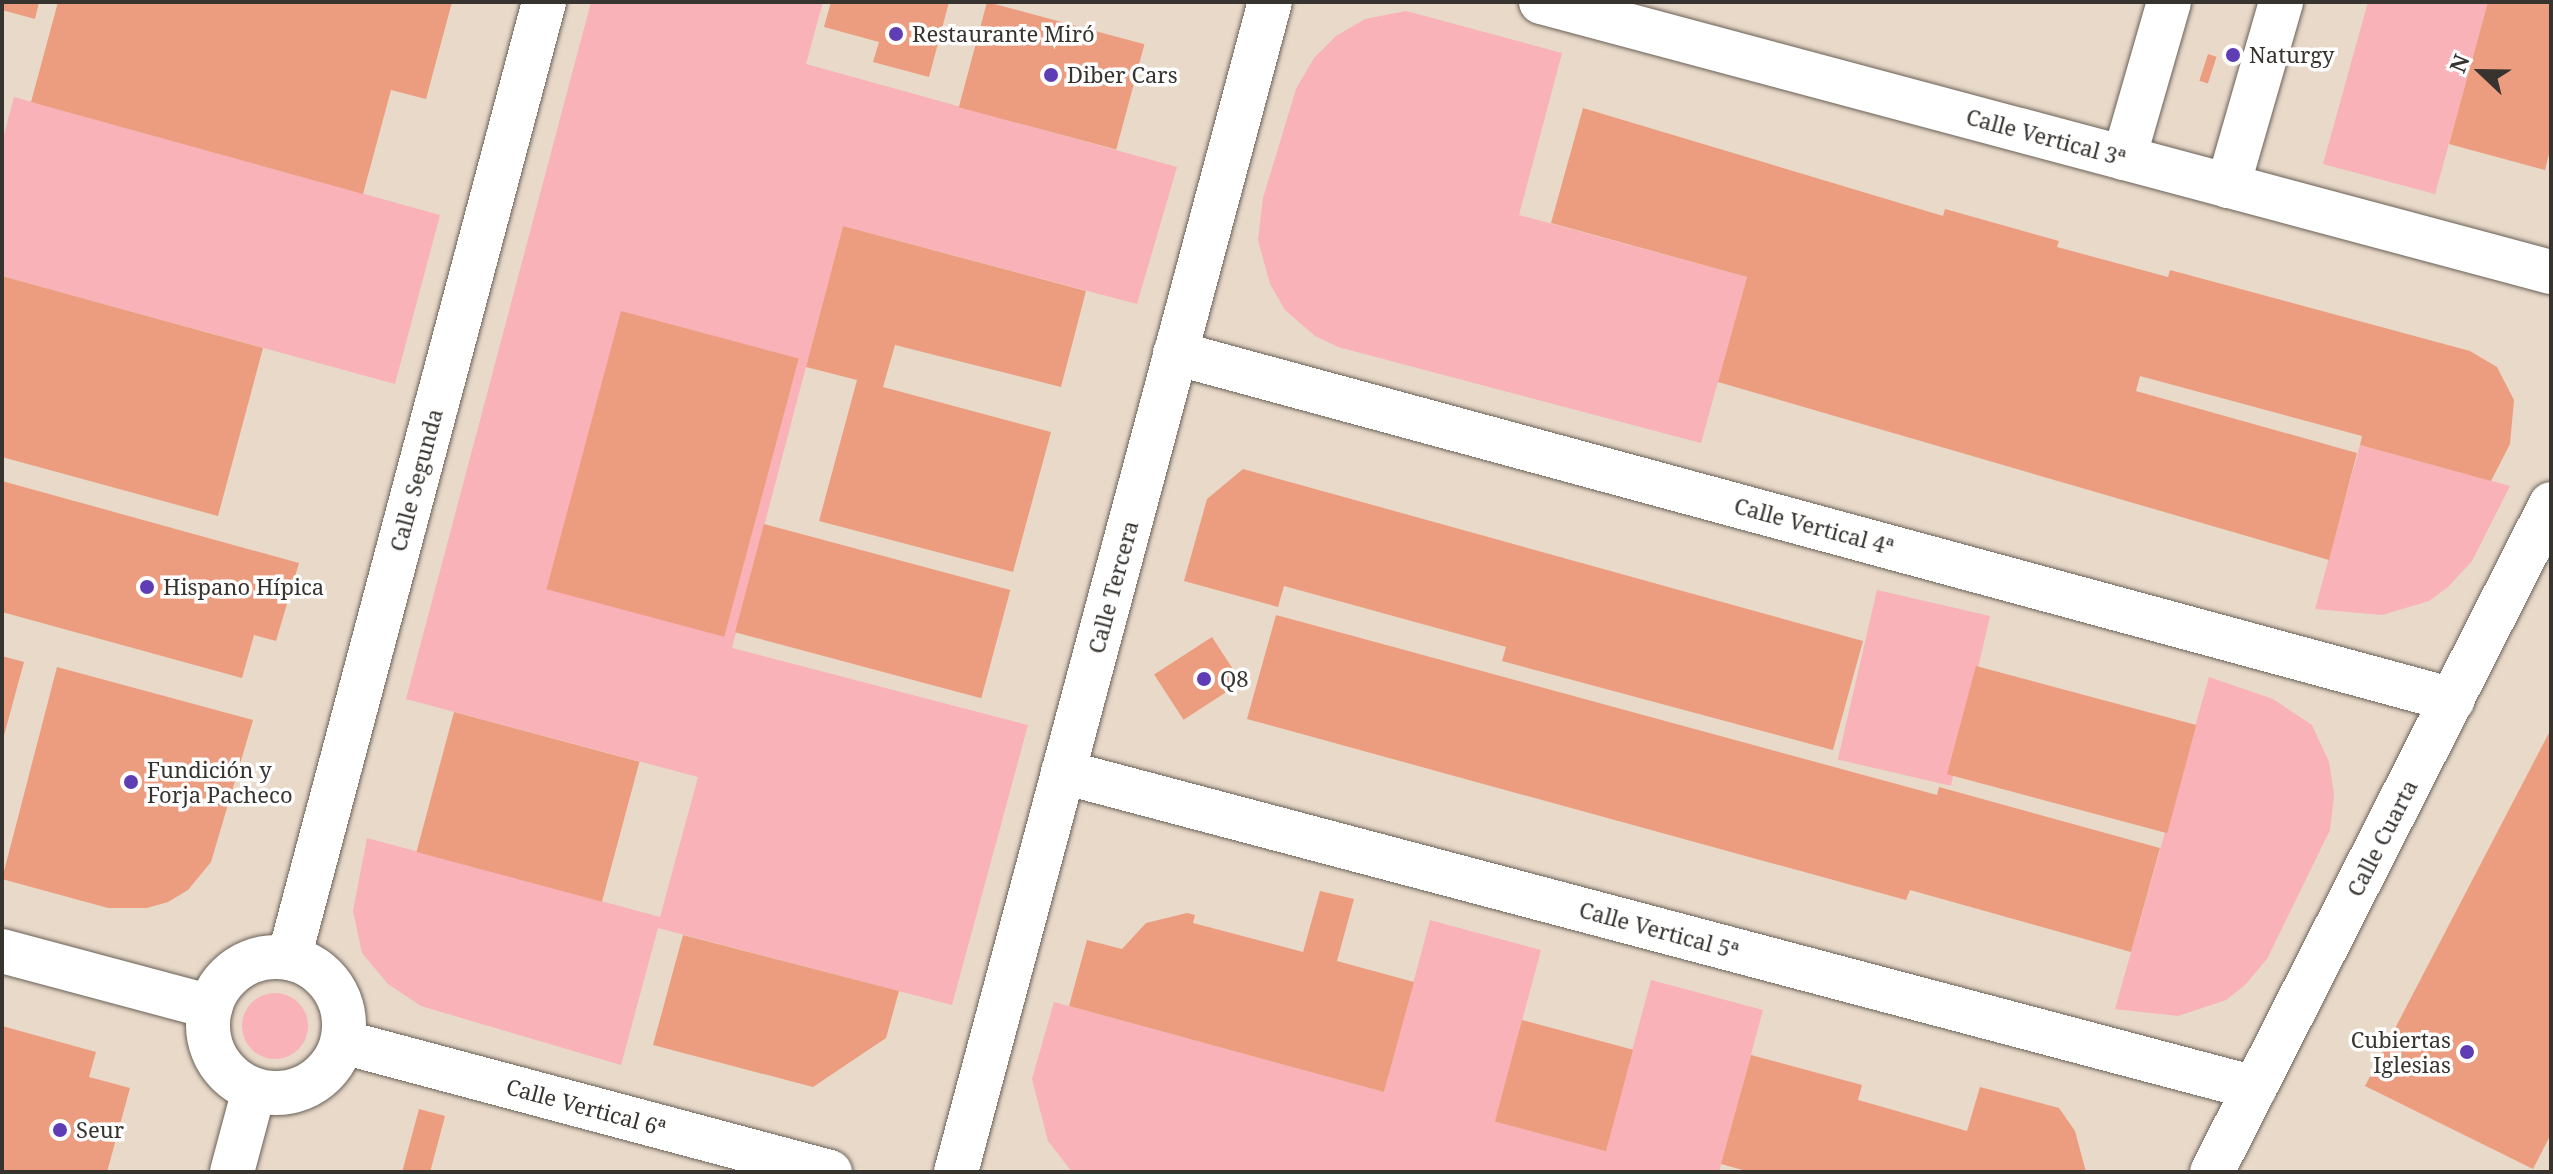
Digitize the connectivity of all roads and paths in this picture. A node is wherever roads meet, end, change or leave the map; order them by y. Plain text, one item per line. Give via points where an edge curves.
1 (544, 2) edge
2 (1270, 2) edge
3 (1541, 2) edge
4 (2169, 2) edge
5 (2281, 2) edge
6 (2124, 158) junction
7 (2228, 186) junction
8 (2551, 272) edge
9 (1175, 353) junction
10 (2551, 504) edge
11 (2453, 700) junction
12 (1063, 772) junction
13 (2, 951) edge
14 (289, 958) junction
15 (211, 1007) junction
16 (343, 1042) junction
17 (2255, 1088) junction
18 (254, 1090) junction
19 (232, 1172) edge
20 (830, 1172) edge
21 (956, 1172) edge
22 (2212, 1172) edge

1 - 14 street, Calle Segunda
2 - 9 street, Calle Tercera
3 - 6 street, Calle Vertical 3ª
4 - 6 street
5 - 7 street
6 - 7 street, Calle Vertical 3ª
7 - 8 street, Calle Vertical 3ª
9 - 11 street, Calle Vertical 4ª
9 - 12 street, Calle Tercera
10 - 11 street, Calle Cuarta
11 - 17 street, Calle Cuarta
12 - 17 street, Calle Vertical 5ª
12 - 21 street, Calle Tercera
13 - 15 street
14 - 15 street via 269,958 232,973
14 - 16 street via 314,969 334,988 342,1005
15 - 18 street via 209,1032 216,1057 232,1077
16 - 18 street via 324,1075 309,1086 291,1092
16 - 20 street, Calle Vertical 6ª
17 - 22 street, Calle Cuarta
18 - 19 street

